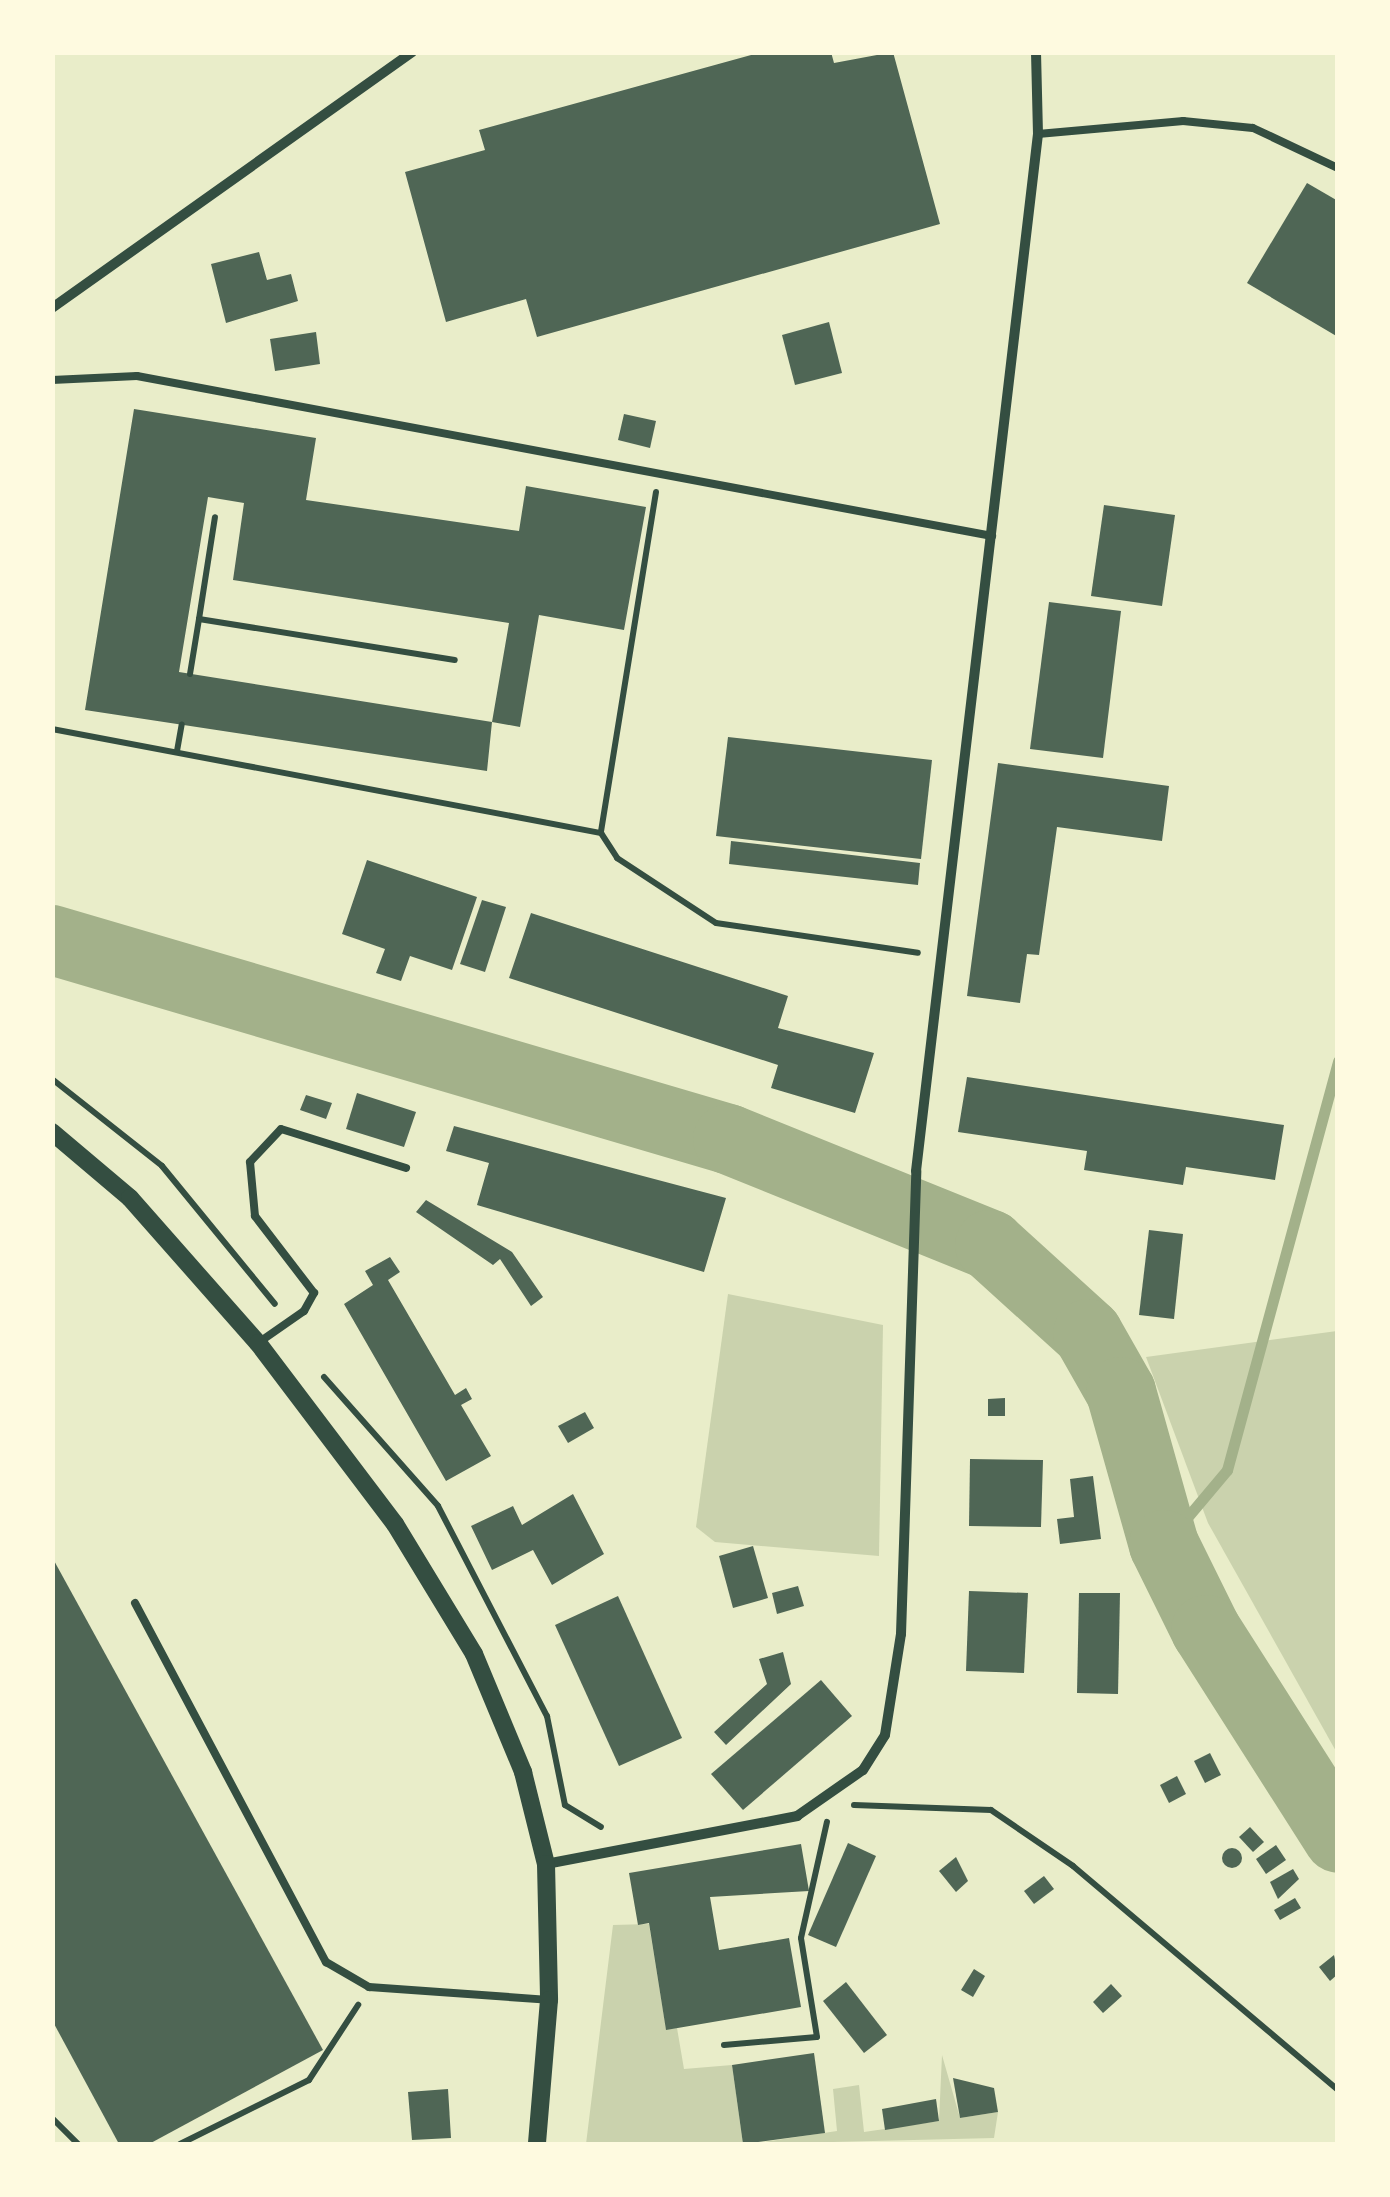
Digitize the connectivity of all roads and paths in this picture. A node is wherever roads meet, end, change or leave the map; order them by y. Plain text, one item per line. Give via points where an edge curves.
1 (412, 52) edge
2 (1036, 52) edge
3 (1038, 134) junction
4 (1338, 168) edge
5 (52, 308) edge
6 (52, 380) edge
7 (657, 488) dead end
8 (215, 517) dead end
9 (992, 536) junction
10 (199, 619) junction
11 (455, 660) dead end
12 (190, 674) dead end
13 (182, 724) dead end
14 (52, 729) edge
15 (177, 751) junction
16 (600, 833) junction
17 (939, 956) junction
18 (52, 1132) edge
19 (406, 1168) dead end
20 (258, 1343) junction
21 (135, 1603) dead end
22 (830, 1796) junction
23 (546, 1864) junction
24 (370, 1987) junction
25 (549, 2000) junction
26 (724, 2045) dead end
27 (1338, 2090) edge
28 (52, 2118) edge
29 (78, 2144) edge
30 (180, 2144) edge
31 (537, 2144) edge

1 - 5 street
2 - 3 street
3 - 4 lane via 1184,121 1253,128
3 - 9 street
6 - 9 lane via 137,376
7 - 16 path
8 - 10 path
9 - 17 street
10 - 11 path
10 - 12 path
13 - 15 path
14 - 15 path
15 - 16 path
16 - 17 path via 617,858 716,923
17 - 22 street via 916,1171 897,1687 863,1770
18 - 20 street via 123,1190
19 - 20 lane via 281,1129 250,1162 256,1216 314,1293 304,1311
20 - 23 street via 451,1610 511,1734
21 - 24 lane via 326,1962
22 - 23 street via 762,1826
22 - 26 path via 801,1938 817,2037
22 - 27 path via 836,1805 990,1810 1073,1866
23 - 25 street
24 - 25 lane
24 - 30 path via 309,2080
25 - 31 street
28 - 29 path

